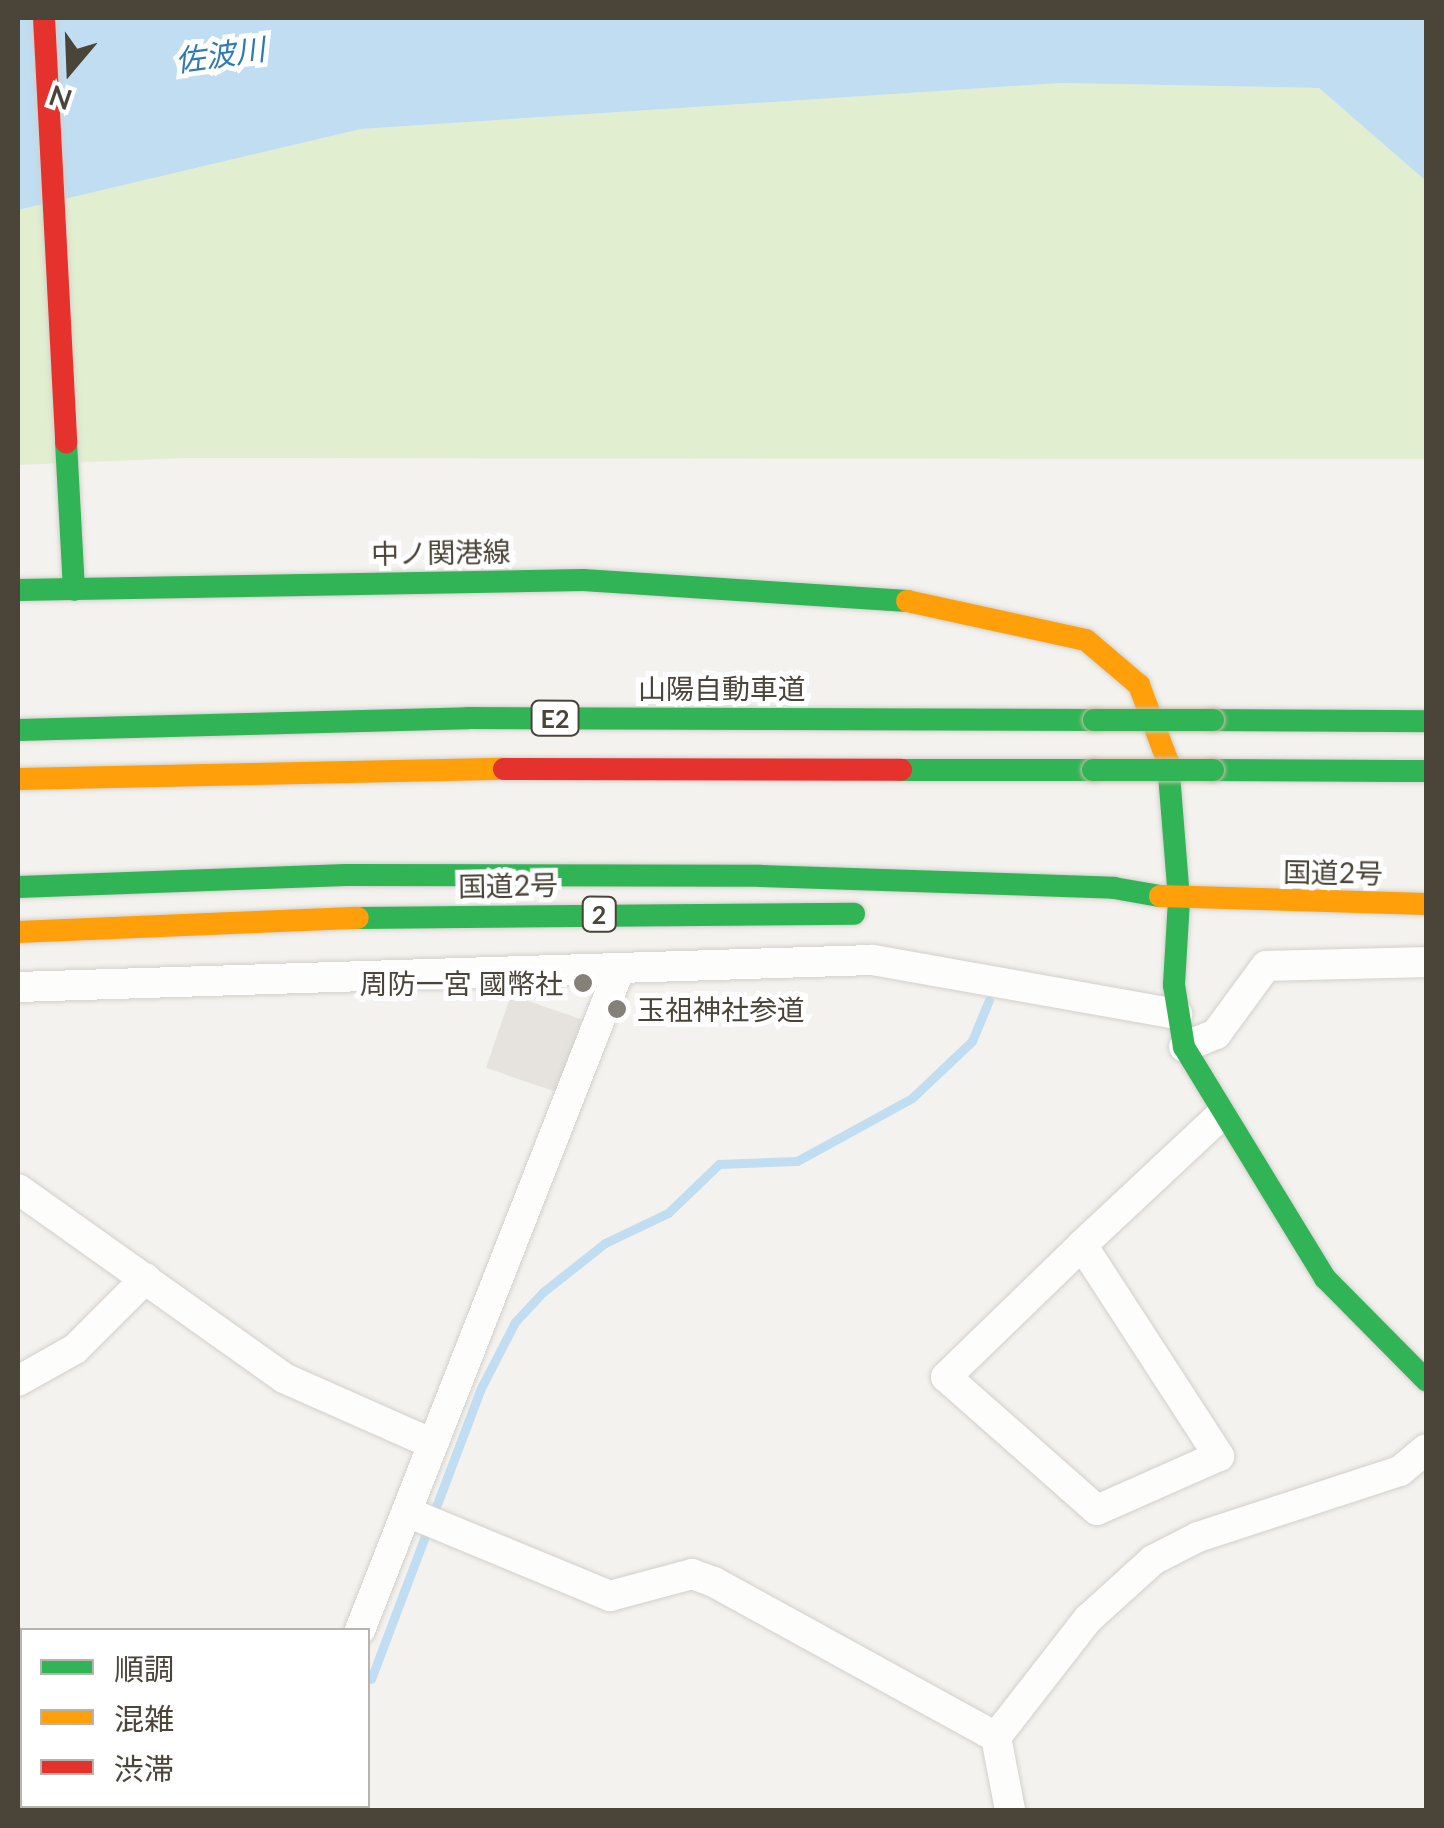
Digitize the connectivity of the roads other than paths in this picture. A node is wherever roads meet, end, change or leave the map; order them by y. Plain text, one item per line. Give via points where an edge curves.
1 (44, 18) edge
2 (18, 590) edge
3 (74, 590) junction
4 (1426, 721) edge
5 (18, 730) edge
6 (1426, 771) edge
7 (18, 780) edge
8 (18, 887) edge
9 (1179, 900) junction
10 (1426, 904) edge
11 (876, 914) dead end
12 (1114, 914) dead end
13 (18, 932) edge
14 (1426, 962) edge
15 (620, 968) junction
16 (18, 986) edge
17 (1177, 1014) junction
18 (1184, 1046) junction
19 (1222, 1115) junction
20 (18, 1189) edge
21 (1082, 1245) junction
22 (146, 1278) junction
23 (1426, 1380) edge
24 (18, 1381) edge
25 (433, 1444) junction
26 (1426, 1450) edge
27 (407, 1512) junction
28 (361, 1628) edge
29 (996, 1737) junction
30 (1010, 1810) edge

1 - 3 main road
2 - 3 main road, 中ノ関港線
3 - 9 main road, 中ノ関港線 via 583,580 863,597 1025,620 1086,640 1139,685 1167,754
4 - 5 main road, 山陽自動車道 / E2, bridge via 468,718
6 - 7 main road, E2, bridge via 423,769
8 - 9 main road, 国道2号 / 2 via 346,875 761,876 1114,888
9 - 10 main road, 国道2号 / 2
9 - 12 main road, 国道2号 / 2
9 - 17 main road, 中ノ関港線
11 - 13 main road, 国道2号 / 2 via 224,919
14 - 18 street via 1266,966 1216,1034
15 - 16 street
15 - 17 street via 873,960
15 - 25 street
17 - 18 main road, 中ノ関港線
18 - 19 main road, 中ノ関港線
19 - 21 street
19 - 23 main road, 中ノ関港線 via 1326,1278
20 - 22 street
21 - 21 street via 1220,1456 1097,1510 946,1377
22 - 24 street via 75,1349
22 - 25 street via 284,1378
25 - 27 street
26 - 29 street via 1400,1470 1198,1537 1153,1560 1088,1619
27 - 28 street
27 - 29 street via 610,1596 692,1574 714,1582
29 - 30 street

